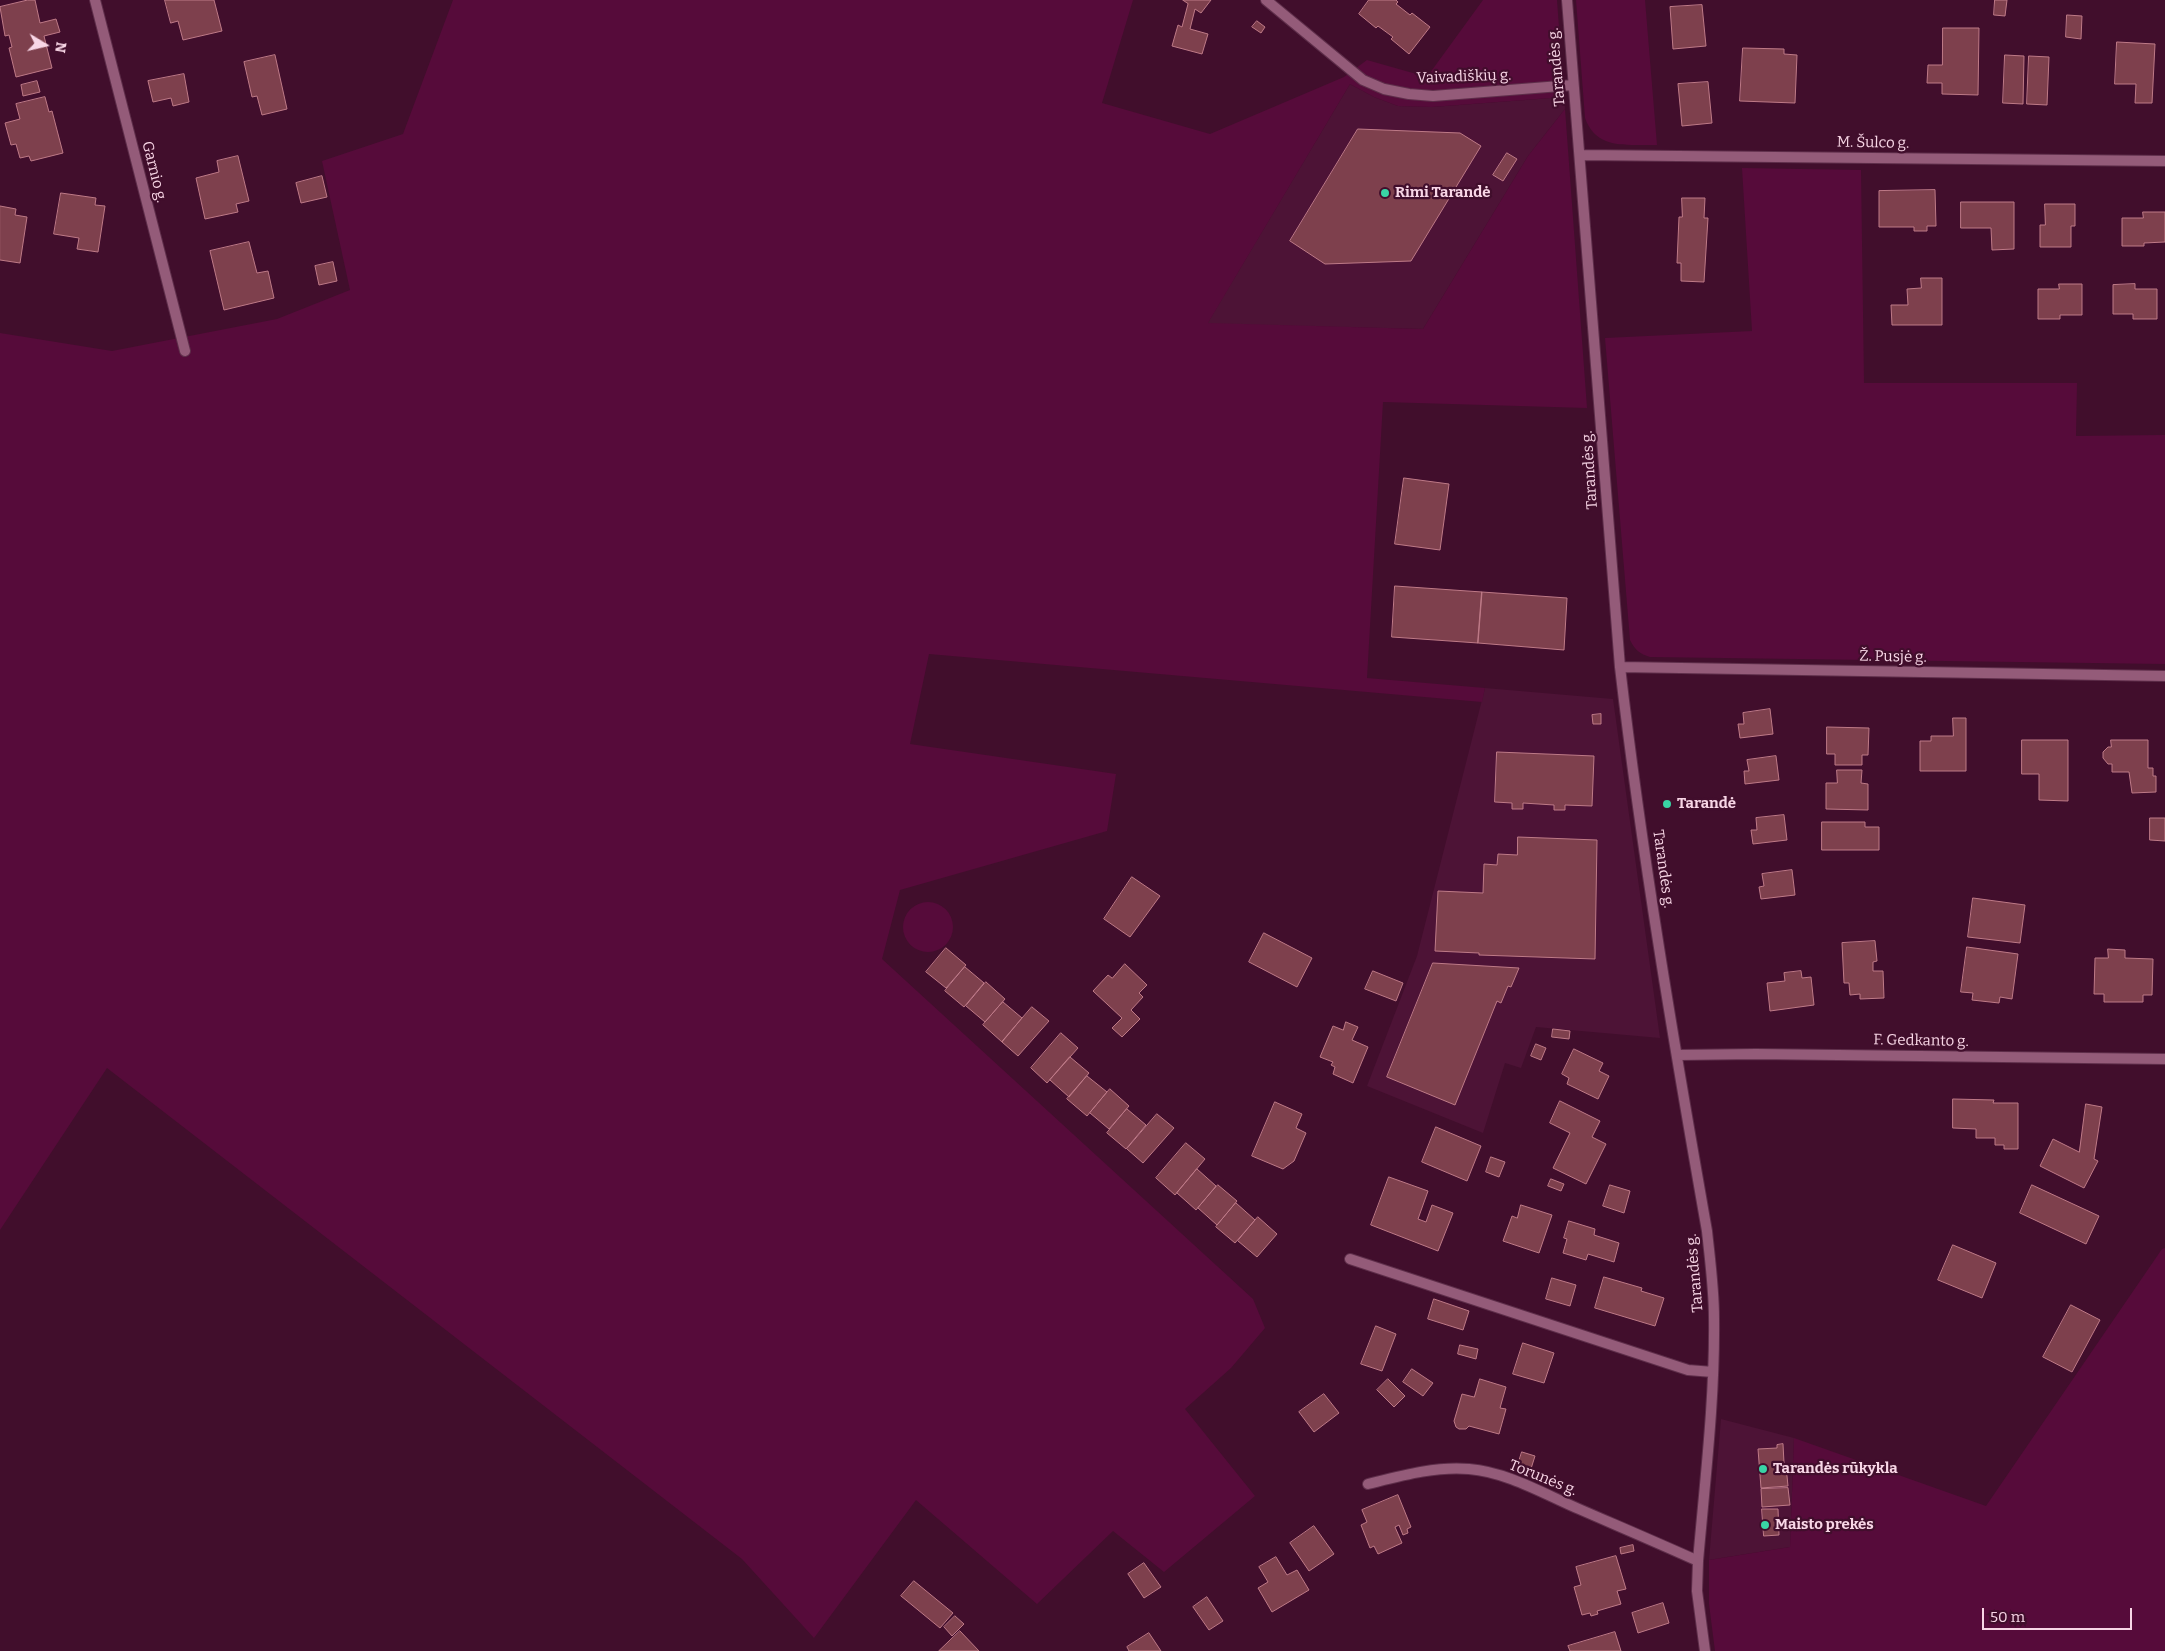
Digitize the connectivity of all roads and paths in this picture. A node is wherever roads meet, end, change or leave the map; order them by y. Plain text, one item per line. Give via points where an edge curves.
1 (95, 0) edge
2 (1266, 0) edge
3 (1567, 0) edge
4 (1573, 85) junction
5 (1580, 155) junction
6 (2165, 161) edge
7 (185, 351) dead end
8 (1620, 667) junction
9 (2165, 676) edge
10 (1676, 1056) junction
11 (2165, 1059) edge
12 (1350, 1259) dead end
13 (1713, 1372) junction
14 (1368, 1484) dead end
15 (1698, 1561) junction
16 (1705, 1651) edge

1 - 7 street, Garnio g.
2 - 4 street, Vaivadiškių g. via 1356,74 1384,89 1434,96
3 - 4 street, Tarandės g.
4 - 5 street, Tarandės g.
5 - 6 street, M. Šulco g.
5 - 8 street, Tarandės g.
8 - 9 street, Ž. Pusjė g.
8 - 10 street, Tarandės g.
10 - 11 street, F. Gedkanto g.
10 - 13 street, Tarandės g. via 1708,1231 1714,1318
12 - 13 street via 1688,1370
13 - 15 street, Tarandės g.
14 - 15 street, Torunės g. via 1449,1468 1495,1474
15 - 16 street, Tarandės g.

